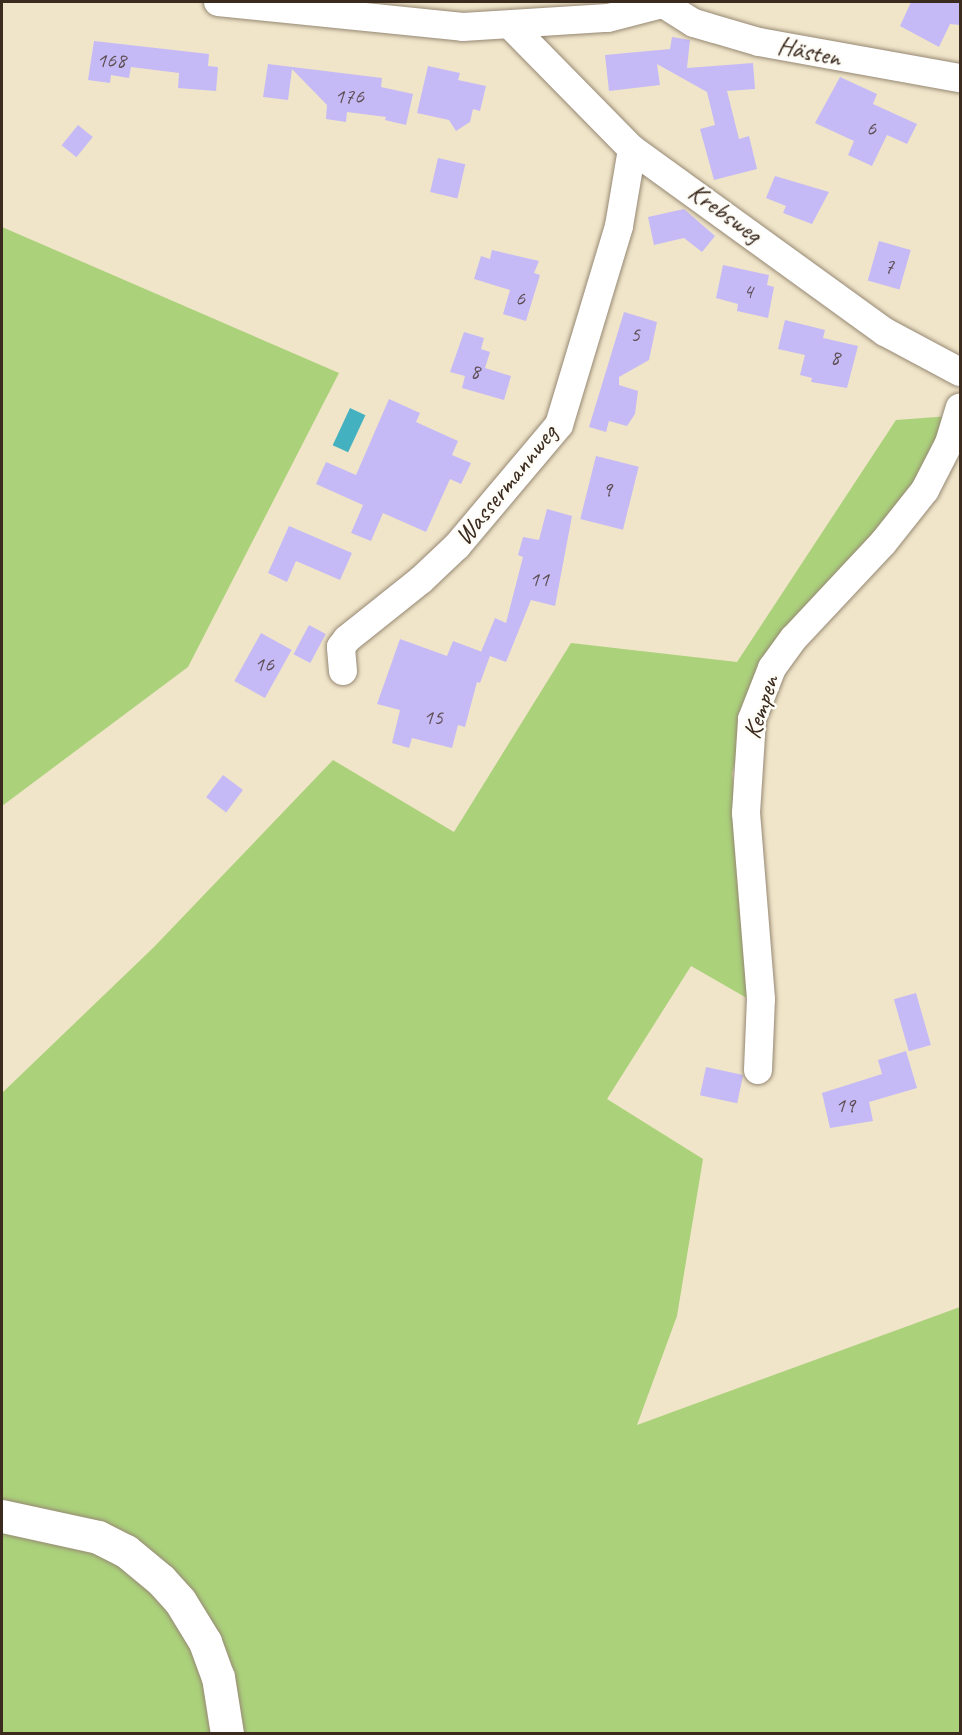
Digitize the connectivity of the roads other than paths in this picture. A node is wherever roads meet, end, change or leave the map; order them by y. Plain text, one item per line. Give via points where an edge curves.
1 (218, 2) edge
2 (668, 3) edge
3 (512, 27) junction
4 (960, 78) edge
5 (632, 149) junction
6 (952, 368) edge
7 (960, 401) edge
8 (960, 408) edge
9 (344, 671) dead end
10 (758, 1070) dead end
11 (2, 1516) edge
12 (227, 1734) edge

1 - 3 street via 416,24
2 - 3 street via 608,18
2 - 4 street, Hästen via 694,23 759,42
3 - 5 street, Krebsweg
5 - 6 street, Krebsweg via 885,332
5 - 9 street, Wassermannweg via 619,226 559,425 457,546 347,639 341,647
6 - 7 street
8 - 10 street, Kempen via 950,443 925,490 883,543 794,638 772,668 752,719 746,813 761,999
11 - 12 main road via 98,1537 126,1551 156,1575 180,1601 205,1642 218,1677

